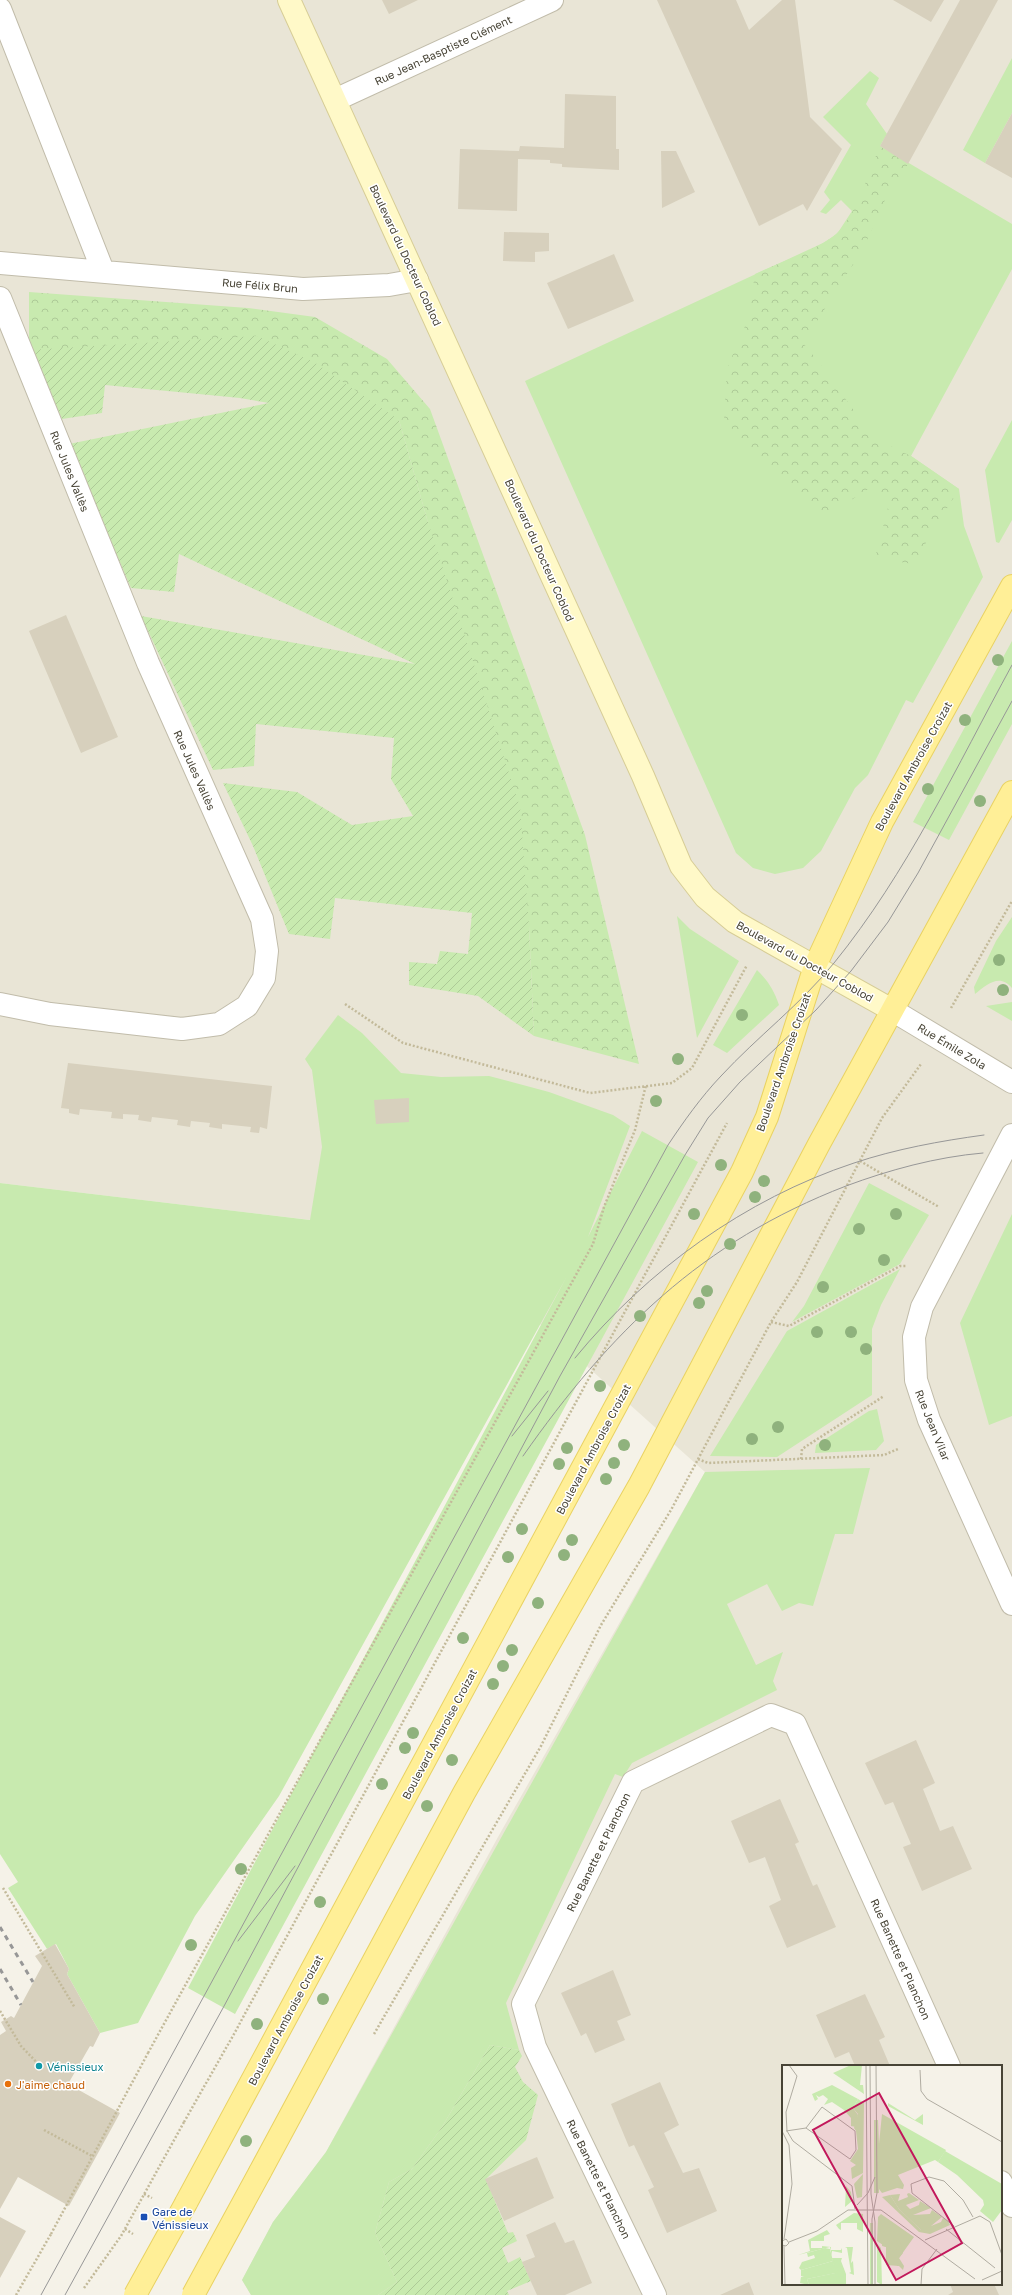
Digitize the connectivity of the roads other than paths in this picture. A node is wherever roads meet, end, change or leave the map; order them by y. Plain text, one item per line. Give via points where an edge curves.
1 (289, 0) edge
2 (552, 0) edge
3 (0, 9) edge
4 (335, 100) junction
5 (0, 263) edge
6 (103, 271) junction
7 (417, 280) junction
8 (0, 298) edge
9 (1012, 586) edge
10 (1012, 792) edge
11 (815, 966) junction
12 (0, 1004) edge
13 (892, 1010) junction
14 (1012, 1082) edge
15 (1012, 1135) edge
16 (1012, 1604) edge
17 (949, 2065) edge
18 (1002, 2184) edge
19 (1012, 2206) edge
20 (135, 2295) edge
21 (193, 2295) edge
22 (655, 2295) edge

1 - 4 street, Boulevard du Docteur Coblod
2 - 4 street, Rue Jean-Basptiste Clément
3 - 6 street
4 - 7 street, Boulevard du Docteur Coblod
5 - 6 street, Rue Félix Brun
6 - 7 street, Rue Félix Brun via 303,289 389,285
7 - 11 street, Boulevard du Docteur Coblod via 682,866 705,897 735,922
8 - 12 street, Rue Jules Vallès via 148,664 262,919 267,951 264,978 247,1006 220,1024 182,1029 50,1014
9 - 11 main road, Boulevard Ambroise Croizat via 882,822
10 - 13 main road
11 - 13 street, Boulevard du Docteur Coblod
11 - 20 main road, Boulevard Ambroise Croizat, bridge via 767,1117 742,1172
13 - 14 street, Rue Émile Zola
13 - 21 main road, bridge via 639,1486 464,1793
15 - 16 street, Rue Jean Vilar via 922,1307 914,1338 916,1380 929,1420
17 - 22 street, Rue Banette et Planchon via 795,1724 771,1715 633,1782 523,2004 535,2047
18 - 19 street

